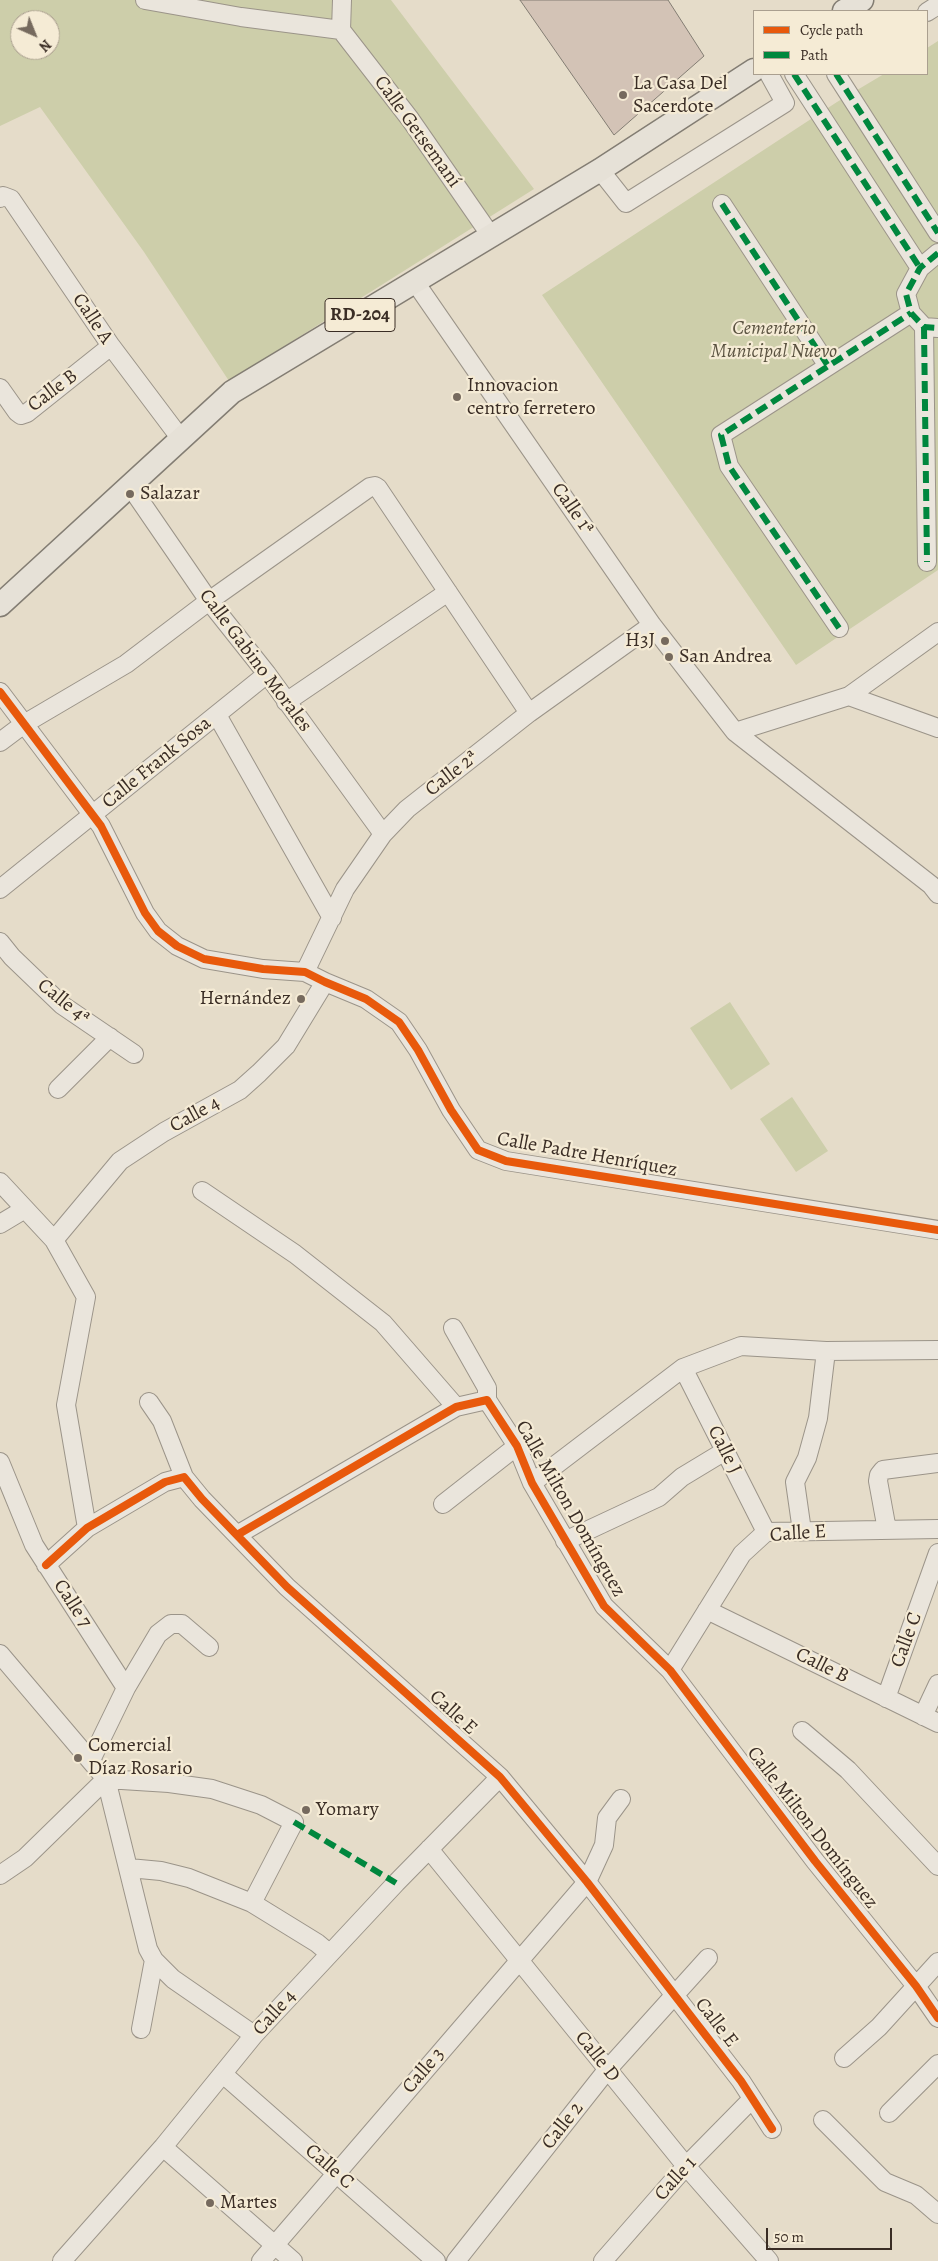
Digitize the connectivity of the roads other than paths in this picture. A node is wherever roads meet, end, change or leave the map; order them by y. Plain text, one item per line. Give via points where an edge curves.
1 (145, 0) edge
2 (342, 0) edge
3 (862, 0) edge
4 (846, 10) edge
5 (341, 30) junction
6 (753, 71) edge
7 (770, 75) edge
8 (795, 75) edge
9 (837, 75) edge
10 (600, 170) junction
11 (3, 198) edge
12 (722, 204) dead end
13 (938, 232) edge
14 (492, 236) junction
15 (938, 253) edge
16 (920, 268) junction
17 (415, 282) junction
18 (911, 313) junction
19 (931, 328) edge
20 (111, 346) junction
21 (828, 366) junction
22 (0, 388) edge
23 (181, 439) junction
24 (130, 486) junction
25 (927, 562) dead end
26 (448, 592) junction
27 (210, 600) junction
28 (0, 604) edge
29 (652, 625) junction
30 (839, 628) dead end
31 (938, 632) edge
32 (267, 674) junction
33 (0, 692) edge
34 (849, 696) junction
35 (286, 702) junction
36 (529, 713) junction
37 (217, 715) junction
38 (24, 724) junction
39 (938, 728) edge
40 (735, 732) junction
41 (0, 742) edge
42 (93, 815) junction
43 (383, 834) junction
44 (936, 887) edge
45 (0, 889) edge
46 (332, 918) junction
47 (0, 942) edge
48 (305, 972) junction
49 (325, 982) junction
50 (110, 1037) junction
51 (134, 1054) dead end
52 (58, 1089) dead end
53 (0, 1182) edge
54 (202, 1192) dead end
55 (25, 1209) junction
56 (0, 1224) edge
57 (938, 1230) edge
58 (54, 1240) junction
59 (453, 1328) dead end
60 (826, 1350) junction
61 (938, 1350) edge
62 (683, 1368) junction
63 (487, 1400) junction
64 (149, 1402) dead end
65 (456, 1407) junction
66 (517, 1446) junction
67 (725, 1451) junction
68 (0, 1462) edge
69 (938, 1463) edge
70 (184, 1477) junction
71 (532, 1484) junction
72 (444, 1504) dead end
73 (87, 1528) junction
74 (938, 1529) edge
75 (887, 1530) junction
76 (802, 1531) junction
77 (766, 1532) junction
78 (237, 1536) junction
79 (565, 1541) junction
80 (938, 1553) edge
81 (46, 1565) junction
82 (707, 1610) junction
83 (210, 1647) dead end
84 (0, 1654) edge
85 (670, 1670) junction
86 (938, 1684) edge
87 (126, 1688) junction
88 (886, 1698) junction
89 (930, 1720) edge
90 (802, 1731) dead end
91 (91, 1760) junction
92 (500, 1777) junction
93 (106, 1779) junction
94 (620, 1799) dead end
95 (429, 1849) junction
96 (938, 1866) edge
97 (129, 1868) junction
98 (0, 1875) edge
99 (587, 1882) junction
100 (252, 1903) junction
101 (329, 1953) junction
102 (708, 1958) dead end
103 (154, 1960) junction
104 (519, 1960) junction
105 (938, 1962) edge
106 (916, 1986) junction
107 (675, 1996) junction
108 (938, 2018) edge
109 (141, 2029) dead end
110 (254, 2035) junction
111 (844, 2058) dead end
112 (938, 2064) edge
113 (607, 2070) junction
114 (223, 2074) junction
115 (752, 2100) junction
116 (889, 2113) dead end
117 (823, 2120) dead end
118 (772, 2129) dead end
119 (163, 2147) junction
120 (686, 2166) junction
121 (336, 2173) junction
122 (938, 2214) edge
123 (275, 2245) junction
124 (62, 2261) edge
125 (261, 2261) edge
126 (293, 2261) edge
127 (436, 2261) edge
128 (456, 2261) edge
129 (603, 2261) edge
130 (769, 2261) edge

1 - 5 street
2 - 5 street
3 - 4 main road
5 - 14 street, Calle Getsemaní via 410,119
6 - 10 main road, RD-204
7 - 10 street via 785,103 626,204
8 - 16 street
9 - 13 street
10 - 14 main road, RD-204
11 - 20 street, Calle A via 11,199
12 - 21 street
14 - 17 main road, RD-204
15 - 16 street
16 - 18 street via 906,294
17 - 23 main road, RD-204 via 232,392
17 - 29 street, Calle 1ª
18 - 19 street
18 - 21 street
19 - 25 street
20 - 22 street, Calle B via 27,413 21,415 17,412
20 - 23 street, Calle A
21 - 30 street via 721,435 730,466
23 - 24 main road, RD-204
24 - 27 street, Calle Gabino Morales
24 - 28 main road, RD-204
26 - 27 street via 374,486
26 - 35 street
26 - 36 street
27 - 32 street, Calle Gabino Morales
27 - 38 street via 126,664
29 - 36 street, Calle 2ª
29 - 40 street, Calle 1ª
31 - 34 street
32 - 35 street, Calle Gabino Morales
32 - 37 street, Calle Frank Sosa
33 - 38 street, Calle Padre Henríquez
34 - 39 street
34 - 40 street
35 - 43 street, Calle Gabino Morales
36 - 43 street, Calle 2ª via 407,809
37 - 42 street, Calle Frank Sosa
37 - 46 street
38 - 41 street
38 - 42 street, Calle Padre Henríquez
40 - 44 street, Calle 1ª
42 - 45 street, Calle Frank Sosa
42 - 48 street, Calle Padre Henríquez via 145,913 158,931 177,946 204,959
43 - 46 street, Calle 2ª via 345,889
46 - 48 street, Calle 2ª
47 - 50 street, Calle 4ª via 62,1004
48 - 49 street, Calle Padre Henríquez
49 - 57 street, Calle Padre Henríquez via 366,998 399,1022 478,1150 506,1161
49 - 58 street, Calle 4 via 286,1046 259,1073 240,1090 157,1136 120,1161
50 - 51 street, Calle 4ª
50 - 52 street
53 - 55 street
54 - 65 street via 295,1254 383,1323
55 - 56 street
55 - 58 street
58 - 73 street via 86,1296 66,1405
59 - 63 street, Calle Milton Domínguez via 487,1388
60 - 61 street
60 - 62 street via 741,1346
60 - 76 street via 818,1418 807,1458 794,1482
62 - 67 street, Calle J
62 - 71 street
63 - 65 street
63 - 66 street, Calle Milton Domínguez
64 - 70 street via 162,1421
65 - 78 street
66 - 71 street, Calle Milton Domínguez
66 - 72 street
67 - 77 street, Calle J
67 - 79 street via 682,1477 659,1497
68 - 81 street, Calle 7 via 34,1545
69 - 75 street via 883,1470 879,1475
70 - 73 street via 142,1494
70 - 78 street, Calle E
71 - 79 street, Calle Milton Domínguez
73 - 81 street
74 - 75 street, Calle E
75 - 76 street, Calle E
76 - 77 street, Calle E
77 - 82 street, Calle E via 742,1554
78 - 92 street, Calle E via 287,1587
79 - 85 street, Calle Milton Domínguez via 604,1606
80 - 88 street, Calle C
81 - 87 street, Calle 7
82 - 85 street, Calle E
82 - 88 street, Calle B
83 - 87 street via 182,1624 171,1624 158,1634
84 - 91 street
85 - 106 street, Calle Milton Domínguez via 815,1861
86 - 89 street
87 - 91 street
88 - 89 street, Calle B
90 - 96 street via 848,1770
91 - 93 street
92 - 95 street, Calle 4
92 - 99 street, Calle E
93 - 97 street
93 - 98 street via 25,1858
93 - 100 street via 212,1789 261,1805 294,1822
94 - 99 street, Calle 3 via 607,1818 604,1845
95 - 101 street, Calle 4
95 - 104 street, Calle D
97 - 100 street via 189,1878
97 - 103 street via 148,1949
99 - 104 street, Calle 3
99 - 107 street, Calle E
100 - 101 street
101 - 110 street, Calle 4
102 - 107 street, Calle 2
103 - 109 street
103 - 110 street via 173,1979
104 - 113 street, Calle D
104 - 121 street, Calle 3
105 - 106 street
106 - 108 street, Calle Milton Domínguez
106 - 111 street via 879,2027
107 - 113 street, Calle 2
107 - 115 street, Calle E
110 - 114 street, Calle 4
112 - 116 street
113 - 120 street, Calle D
113 - 128 street, Calle 2
114 - 119 street, Calle 4
114 - 121 street, Calle C
115 - 118 street, Calle E
115 - 120 street, Calle 1
117 - 122 street via 885,2182 916,2195
119 - 123 street
119 - 124 street, Calle 4
120 - 129 street, Calle 1
120 - 130 street, Calle D
121 - 123 street, Calle 3
121 - 127 street, Calle C
123 - 125 street, Calle 3
123 - 126 street

